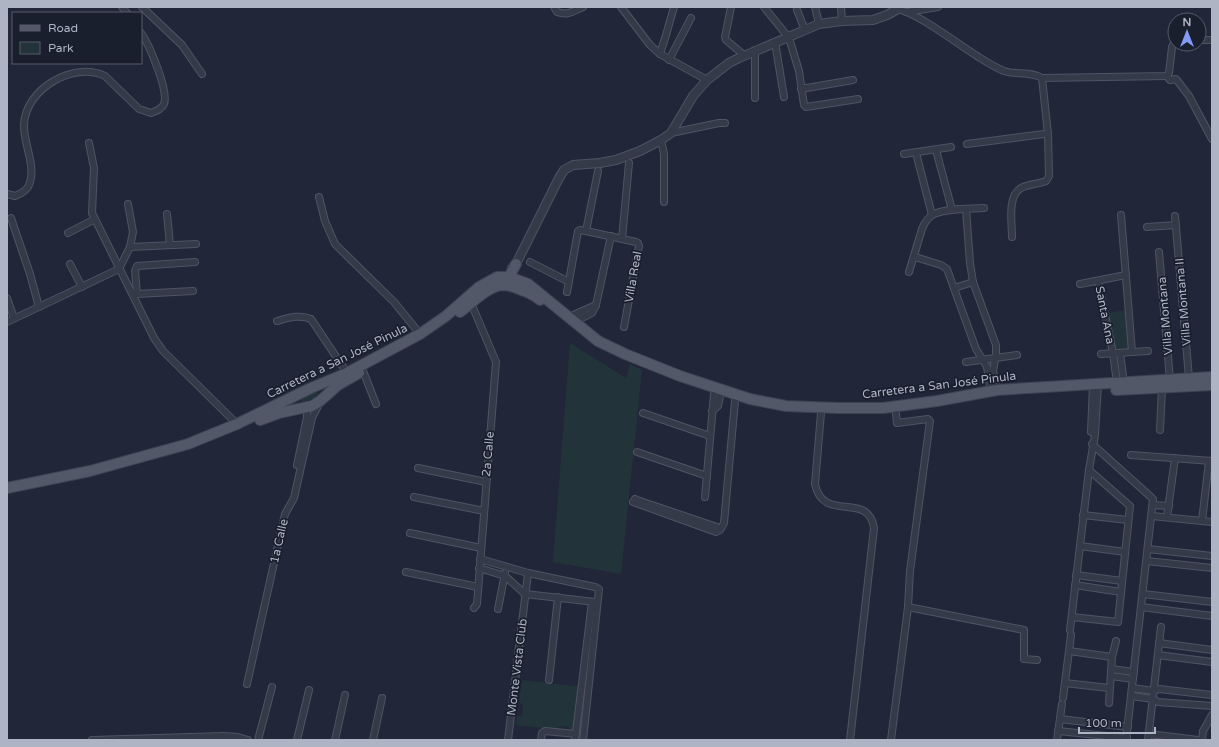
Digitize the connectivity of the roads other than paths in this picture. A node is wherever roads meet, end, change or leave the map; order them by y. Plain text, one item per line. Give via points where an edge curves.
1 (142, 7) edge
2 (554, 7) edge
3 (583, 7) edge
4 (621, 7) edge
5 (674, 7) edge
6 (731, 7) edge
7 (764, 7) edge
8 (815, 7) edge
9 (841, 7) edge
10 (938, 7) edge
11 (898, 8) edge
12 (796, 10) dead end
13 (907, 12) junction
14 (691, 18) dead end
15 (842, 21) junction
16 (819, 24) junction
17 (805, 30) junction
18 (142, 35) edge
19 (789, 38) junction
20 (775, 42) junction
21 (755, 50) junction
22 (1172, 52) edge
23 (660, 54) junction
24 (744, 55) junction
25 (669, 60) junction
26 (202, 74) dead end
27 (1167, 76) junction
28 (1042, 78) junction
29 (707, 80) junction
30 (853, 80) dead end
31 (801, 89) junction
32 (784, 97) dead end
33 (755, 98) dead end
34 (858, 99) dead end
35 (725, 123) dead end
36 (671, 133) junction
37 (1048, 134) junction
38 (1212, 139) edge
39 (661, 140) junction
40 (89, 143) dead end
41 (967, 144) dead end
42 (951, 147) dead end
43 (936, 150) junction
44 (916, 153) junction
45 (904, 154) dead end
46 (629, 163) dead end
47 (598, 171) dead end
48 (7, 194) edge
49 (319, 197) dead end
50 (664, 202) dead end
51 (128, 204) dead end
52 (984, 208) dead end
53 (966, 209) junction
54 (952, 210) junction
55 (167, 214) dead end
56 (932, 215) junction
57 (1121, 215) dead end
58 (1175, 216) dead end
59 (11, 218) dead end
60 (95, 219) junction
61 (1176, 225) junction
62 (1147, 227) dead end
63 (586, 231) junction
64 (68, 233) dead end
65 (611, 236) junction
66 (1012, 237) dead end
67 (622, 239) junction
68 (196, 244) dead end
69 (170, 246) junction
70 (130, 247) junction
71 (1159, 252) dead end
72 (915, 257) junction
73 (195, 262) dead end
74 (530, 262) dead end
75 (70, 264) dead end
76 (516, 264) junction
77 (119, 269) junction
78 (910, 272) dead end
79 (135, 273) junction
80 (1126, 275) junction
81 (496, 277) junction
82 (509, 277) junction
83 (124, 279) junction
84 (523, 281) junction
85 (1098, 281) junction
86 (569, 282) junction
87 (973, 282) junction
88 (1080, 284) dead end
89 (82, 287) junction
90 (954, 288) junction
91 (193, 291) dead end
92 (567, 292) dead end
93 (480, 296) junction
94 (7, 298) edge
95 (467, 304) junction
96 (39, 308) junction
97 (14, 318) junction
98 (571, 319) junction
99 (277, 320) dead end
100 (7, 322) edge
101 (624, 328) dead end
102 (420, 334) junction
103 (1148, 351) dead end
104 (1132, 352) junction
105 (1116, 353) junction
106 (1101, 354) dead end
107 (1017, 355) dead end
108 (995, 358) junction
109 (982, 359) junction
110 (966, 362) dead end
111 (363, 371) junction
112 (347, 373) junction
113 (1212, 377) edge
114 (1189, 378) junction
115 (1170, 380) junction
116 (1120, 383) junction
117 (1212, 385) edge
118 (313, 387) junction
119 (1095, 387) junction
120 (1162, 388) junction
121 (994, 391) junction
122 (298, 395) junction
123 (716, 399) junction
124 (734, 401) junction
125 (320, 402) junction
126 (376, 404) dead end
127 (304, 408) junction
128 (643, 413) dead end
129 (821, 413) junction
130 (896, 413) junction
131 (237, 424) junction
132 (1160, 430) dead end
133 (710, 436) junction
134 (1092, 444) junction
135 (201, 445) junction
136 (637, 452) dead end
137 (1131, 455) dead end
138 (1175, 458) junction
139 (1211, 461) edge
140 (418, 468) dead end
141 (296, 470) dead end
142 (1088, 470) junction
143 (707, 476) junction
144 (483, 482) junction
145 (7, 488) edge
146 (7, 493) edge
147 (414, 497) dead end
148 (705, 497) dead end
149 (1153, 505) junction
150 (1169, 506) junction
151 (481, 511) junction
152 (663, 511) dead end
153 (1083, 515) junction
154 (1152, 516) junction
155 (1168, 517) junction
156 (1128, 520) junction
157 (1202, 521) junction
158 (1212, 522) edge
159 (410, 533) dead end
160 (1080, 546) junction
161 (478, 547) junction
162 (1148, 549) junction
163 (1170, 551) junction
164 (1125, 552) junction
165 (1212, 556) edge
166 (480, 559) junction
167 (1147, 561) junction
168 (1169, 563) junction
169 (507, 567) junction
170 (479, 568) junction
171 (1212, 568) edge
172 (406, 572) dead end
173 (528, 573) junction
174 (1076, 575) junction
175 (505, 576) junction
176 (1122, 581) junction
177 (1075, 585) junction
178 (478, 587) junction
179 (1121, 592) junction
180 (525, 594) junction
181 (1143, 594) junction
182 (558, 597) junction
183 (1165, 597) junction
184 (595, 602) junction
185 (1212, 602) edge
186 (908, 607) junction
187 (1142, 607) junction
188 (474, 608) dead end
189 (498, 609) dead end
190 (1163, 610) junction
191 (1212, 616) edge
192 (1072, 617) junction
193 (1161, 627) dead end
194 (1116, 640) dead end
195 (1159, 643) junction
196 (1024, 650) junction
197 (1031, 650) dead end
198 (1212, 650) edge
199 (1069, 651) junction
200 (1158, 655) junction
201 (1112, 657) junction
202 (1037, 660) dead end
203 (1212, 662) edge
204 (1111, 672) junction
205 (1134, 675) junction
206 (549, 680) dead end
207 (1065, 682) junction
208 (246, 684) dead end
209 (272, 687) dead end
210 (582, 687) junction
211 (589, 688) junction
212 (1109, 688) junction
213 (1132, 688) junction
214 (309, 690) dead end
215 (1154, 691) junction
216 (345, 695) dead end
217 (1212, 695) edge
218 (1131, 696) junction
219 (382, 698) dead end
220 (1153, 699) junction
221 (1109, 703) dead end
222 (1212, 706) edge
223 (1212, 715) edge
224 (1060, 719) junction
225 (1111, 725) junction
226 (1128, 726) junction
227 (1058, 731) junction
228 (1110, 736) junction
229 (576, 737) edge
230 (1149, 737) edge
231 (227, 738) edge
232 (259, 738) edge
233 (1126, 739) edge
234 (92, 740) edge
235 (248, 740) edge
236 (297, 740) edge
237 (335, 740) edge
238 (373, 740) edge
239 (508, 740) edge
240 (541, 740) edge
241 (583, 740) edge
242 (850, 740) edge
243 (891, 740) edge
244 (1057, 740) edge
245 (1198, 740) edge
246 (1202, 740) edge

1 - 26 street via 182,45
2 - 3 street via 557,12 566,14
4 - 23 street
5 - 23 street
6 - 24 street via 725,37
7 - 19 street
8 - 16 street
9 - 15 street
10 - 13 street
11 - 13 street
11 - 15 street via 873,20
12 - 17 street
13 - 28 street via 1004,71 1034,74
14 - 25 street
15 - 16 street
16 - 17 street
17 - 19 street
18 - 48 street via 164,90 164,104 161,108 151,113 139,109 99,73 86,71 58,78 32,103 24,122 31,172 29,185 23,193 15,196
19 - 20 street
19 - 31 street via 799,71
20 - 21 street
20 - 32 street
21 - 24 street
21 - 33 street
22 - 27 street via 1170,73
23 - 25 street
24 - 29 street
25 - 29 street
27 - 28 street
27 - 38 street via 1170,80 1176,79 1184,89
28 - 37 street
29 - 36 street via 693,96
30 - 31 street
31 - 34 street via 806,107
35 - 36 street
36 - 39 street
37 - 41 street
37 - 66 street via 1049,176 1046,181 1025,186 1014,194
39 - 50 street via 664,154
39 - 76 street via 616,160 575,164 566,168
40 - 60 street via 94,168 91,209
42 - 43 street
43 - 44 street
43 - 54 street
44 - 45 street
44 - 56 street
46 - 67 street, Villa Real
47 - 63 street
49 - 102 street via 335,244 394,302
51 - 70 street via 133,232
52 - 53 street
53 - 54 street
53 - 87 street
54 - 56 street
55 - 69 street
56 - 72 street via 924,225
57 - 80 street, Santa Ana
58 - 61 street, Villa Montana II
59 - 96 street
60 - 64 street
60 - 77 street
61 - 62 street
61 - 114 street, Villa Montana II
63 - 65 street, Villa Real
63 - 86 street via 578,231
65 - 67 street, Villa Real
65 - 98 street via 596,305 592,313
67 - 101 street, Villa Real via 636,242 639,246
68 - 69 street
69 - 70 street
70 - 77 street
71 - 115 street, Villa Montana
72 - 78 street
72 - 90 street via 944,266
73 - 79 street via 137,266
74 - 86 street
75 - 89 street
76 - 81 street
76 - 82 main road
76 - 84 street via 517,274
77 - 83 street
77 - 89 street
79 - 83 street
79 - 91 street via 137,294
80 - 85 street, Santa Ana
80 - 104 street, Santa Ana
81 - 82 main road, Carretera a San José Pinula
81 - 95 main road, Carretera a San José Pinula via 479,287
82 - 84 main road, Carretera a San José Pinula
82 - 93 main road via 488,286
83 - 131 street via 163,351
84 - 98 main road, Carretera a San José Pinula
85 - 88 street
85 - 105 street, Santa Ana
86 - 92 street
87 - 90 street
87 - 108 street via 994,339
89 - 96 street
90 - 109 street
93 - 95 main road, Carretera a San José Pinula
93 - 123 main road, Carretera a San José Pinula via 502,285 535,296 597,346
94 - 97 street
95 - 102 main road, Carretera a San José Pinula
95 - 111 main road, Carretera a San José Pinula via 444,325
95 - 144 street, 2a Calle via 496,362
96 - 97 street
97 - 100 street
98 - 121 main road, Carretera a San José Pinula via 598,341 625,354 680,376 750,399 786,406 883,408
99 - 112 street via 300,317 311,319
102 - 112 main road, Carretera a San José Pinula
103 - 104 street, Santa Ana
104 - 105 street, Santa Ana
105 - 106 street, Santa Ana
105 - 116 street, Santa Ana
107 - 108 street
108 - 109 street
108 - 121 street
109 - 110 street
109 - 121 street
111 - 125 main road, Carretera a San José Pinula via 338,385
111 - 126 street
112 - 118 main road, Carretera a San José Pinula
113 - 114 main road, Carretera a San José Pinula
114 - 115 main road, Carretera a San José Pinula
115 - 116 main road, Carretera a San José Pinula
116 - 119 main road, Carretera a San José Pinula
117 - 120 main road, Carretera a San José Pinula
118 - 122 main road, Carretera a San José Pinula
118 - 125 main road via 320,392
119 - 120 main road, Carretera a San José Pinula
119 - 121 main road, Carretera a San José Pinula
119 - 130 main road, Carretera a San José Pinula via 1002,396
119 - 134 street
120 - 132 street
122 - 127 main road via 297,403
122 - 131 main road, Carretera a San José Pinula
123 - 124 main road, Carretera a San José Pinula
123 - 133 street via 712,411
124 - 129 main road, Carretera a San José Pinula via 782,412
124 - 152 street via 724,523 720,530
125 - 127 main road, Carretera a San José Pinula
125 - 208 street, 1a Calle via 312,418 294,498 285,514
127 - 135 main road, Carretera a San José Pinula via 265,417
127 - 141 street via 307,417
128 - 133 street
129 - 130 main road, Carretera a San José Pinula
129 - 242 street via 815,484 817,492 821,499 830,504 863,510 869,515 874,528
130 - 186 street via 897,423 928,419 930,421 910,571
131 - 135 main road via 236,427 203,441
131 - 145 main road, Carretera a San José Pinula via 188,444 90,470
133 - 143 street
134 - 142 street
134 - 149 street via 1152,497
135 - 146 main road, Carretera a San José Pinula via 92,475
136 - 143 street
137 - 138 street
138 - 139 street
138 - 150 street
139 - 157 street
140 - 144 street
142 - 153 street
142 - 156 street via 1130,506
143 - 148 street
144 - 151 street, 2a Calle
147 - 151 street
149 - 150 street
149 - 154 street
150 - 155 street
151 - 161 street, 2a Calle
153 - 156 street
153 - 160 street
154 - 155 street
154 - 162 street
155 - 157 street
156 - 164 street
157 - 158 street
159 - 161 street
160 - 164 street
160 - 174 street
161 - 166 street, 2a Calle
162 - 163 street
162 - 167 street
163 - 165 street
163 - 168 street
164 - 176 street
166 - 169 street
166 - 170 street, 2a Calle
167 - 168 street
167 - 181 street
168 - 171 street
169 - 173 street
169 - 175 street
170 - 175 street
170 - 178 street, 2a Calle
172 - 178 street
173 - 180 street, Monte Vista Club
173 - 184 street via 596,587 600,591
174 - 176 street
174 - 177 street
175 - 180 street
175 - 189 street
176 - 179 street
177 - 179 street
177 - 192 street
178 - 188 street, 2a Calle via 477,604
179 - 192 street via 1118,622
180 - 182 street
180 - 239 street, Monte Vista Club
181 - 183 street
181 - 187 street
182 - 184 street
182 - 206 street
183 - 185 street
183 - 190 street
184 - 210 street
184 - 211 street
186 - 196 street via 1024,630
186 - 243 street
187 - 190 street
187 - 205 street
190 - 191 street
192 - 199 street
193 - 195 street
194 - 201 street
195 - 198 street
195 - 200 street
196 - 197 street
196 - 202 street via 1024,659
199 - 201 street
199 - 207 street
200 - 203 street
200 - 215 street
201 - 204 street
204 - 205 street
204 - 212 street
205 - 213 street
207 - 212 street
207 - 224 street
209 - 232 street
210 - 211 street
210 - 229 street
211 - 241 street
212 - 221 street
213 - 215 street
213 - 218 street
214 - 236 street
215 - 217 street via 1159,689
215 - 220 street
216 - 237 street
218 - 220 street
218 - 226 street
219 - 238 street
220 - 222 street via 1158,702
220 - 230 street
223 - 246 street via 1204,728
224 - 225 street
224 - 227 street
225 - 226 street
225 - 228 street
226 - 233 street
227 - 228 street
227 - 244 street
228 - 233 street
229 - 240 street via 545,731
230 - 245 street
231 - 234 street
231 - 235 street via 238,737

